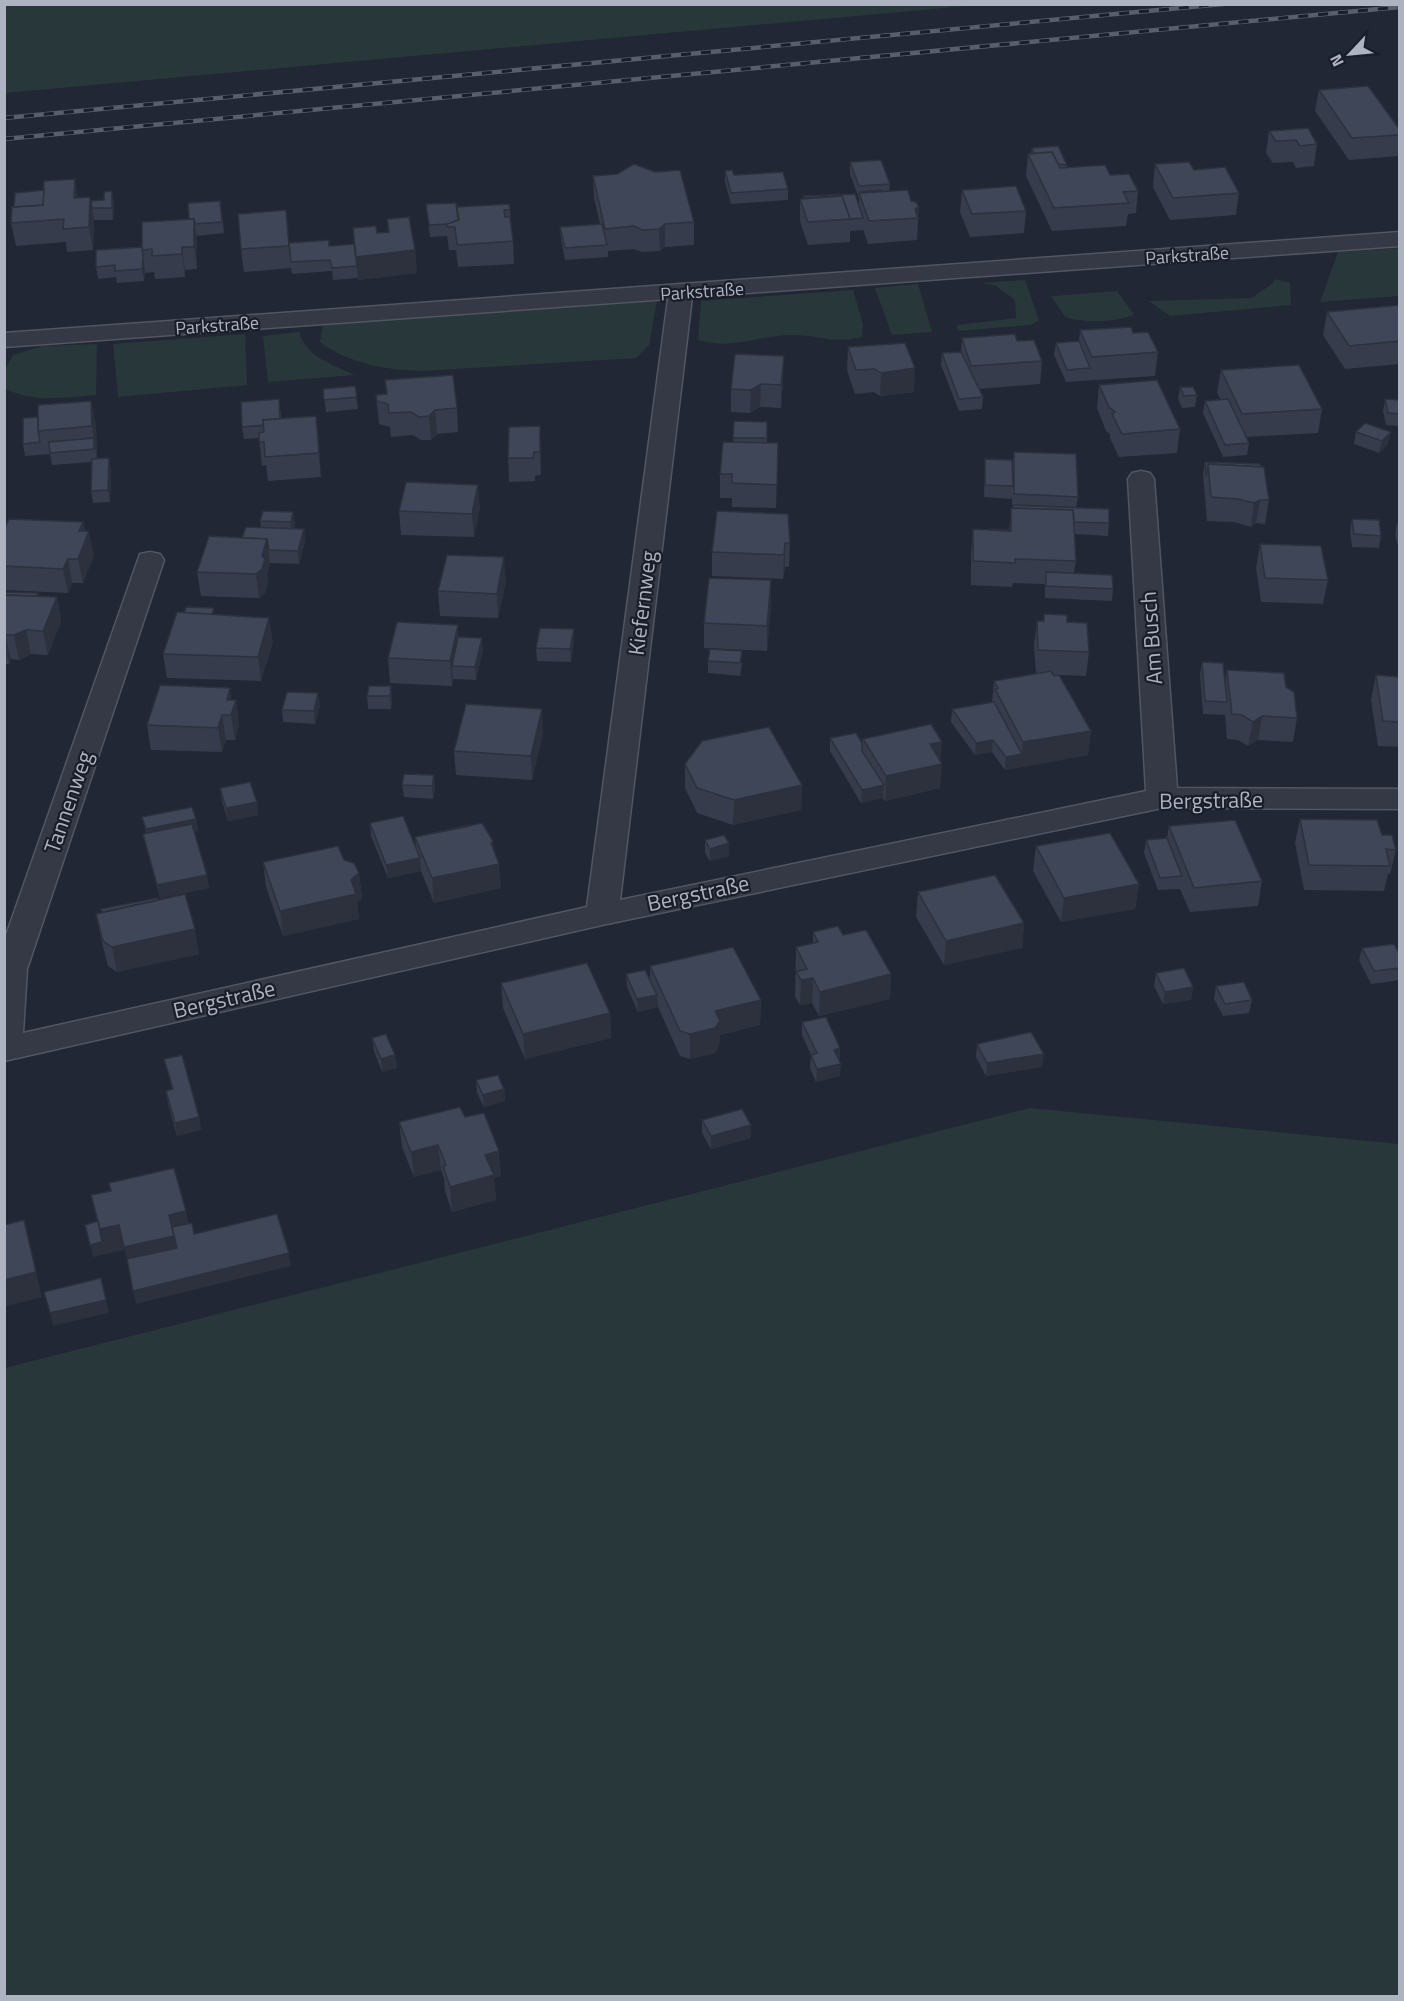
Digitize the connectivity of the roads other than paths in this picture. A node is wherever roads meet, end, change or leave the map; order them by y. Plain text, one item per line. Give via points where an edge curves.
1 (1400, 239) edge
2 (681, 292) junction
3 (4, 340) edge
4 (1141, 479) dead end
5 (150, 560) dead end
6 (1162, 798) junction
7 (1400, 799) edge
8 (602, 914) junction
9 (5, 1049) edge

1 - 2 street, Parkstraße
2 - 3 street, Parkstraße
2 - 8 street, Kiefernweg
4 - 6 street, Am Busch
5 - 9 street, Tannenweg via 11,969
6 - 7 street, Bergstraße
6 - 8 street, Bergstraße
8 - 9 street, Bergstraße

